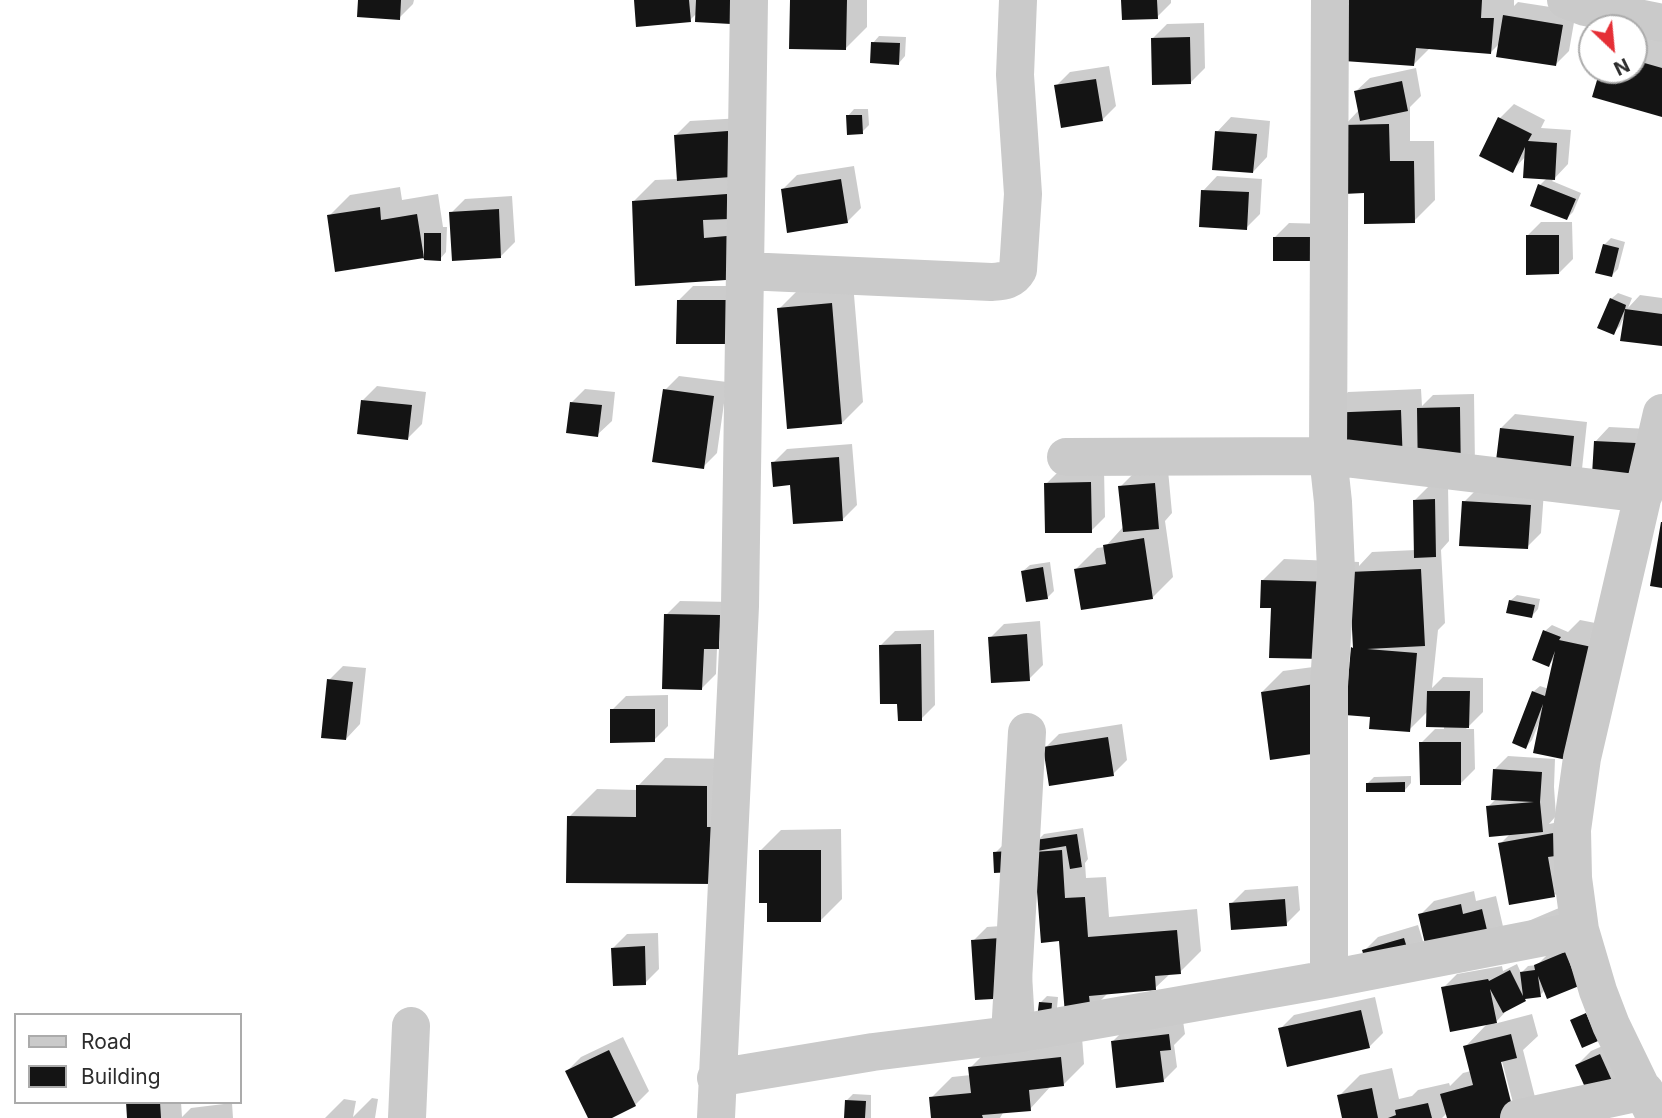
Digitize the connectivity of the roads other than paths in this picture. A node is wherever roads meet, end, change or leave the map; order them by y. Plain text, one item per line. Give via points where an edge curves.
1 (749, 0) edge
2 (1018, 0) edge
3 (1330, 0) edge
4 (1566, 0) edge
5 (1622, 8) edge
6 (1662, 23) edge
7 (745, 271) junction
8 (1662, 413) edge
9 (1328, 456) junction
10 (1066, 457) dead end
11 (1644, 494) junction
12 (1027, 733) dead end
13 (1580, 930) junction
14 (1329, 979) junction
15 (411, 1027) dead end
16 (1010, 1035) junction
17 (716, 1078) junction
18 (1651, 1105) edge
19 (407, 1118) edge
20 (716, 1118) edge
21 (1519, 1118) edge

1 - 7 street
2 - 7 street via 1015,75 1023,194 1014,276 991,282
3 - 9 street
4 - 5 street via 1585,7
5 - 6 street
7 - 17 street via 740,606
8 - 11 street
9 - 10 street
9 - 11 street
9 - 14 street via 1336,570 1329,686
11 - 13 street via 1582,758 1572,830
12 - 16 street
13 - 14 street
13 - 18 street via 1611,1024
14 - 16 street
15 - 19 street
16 - 17 street
17 - 20 street
18 - 21 street

